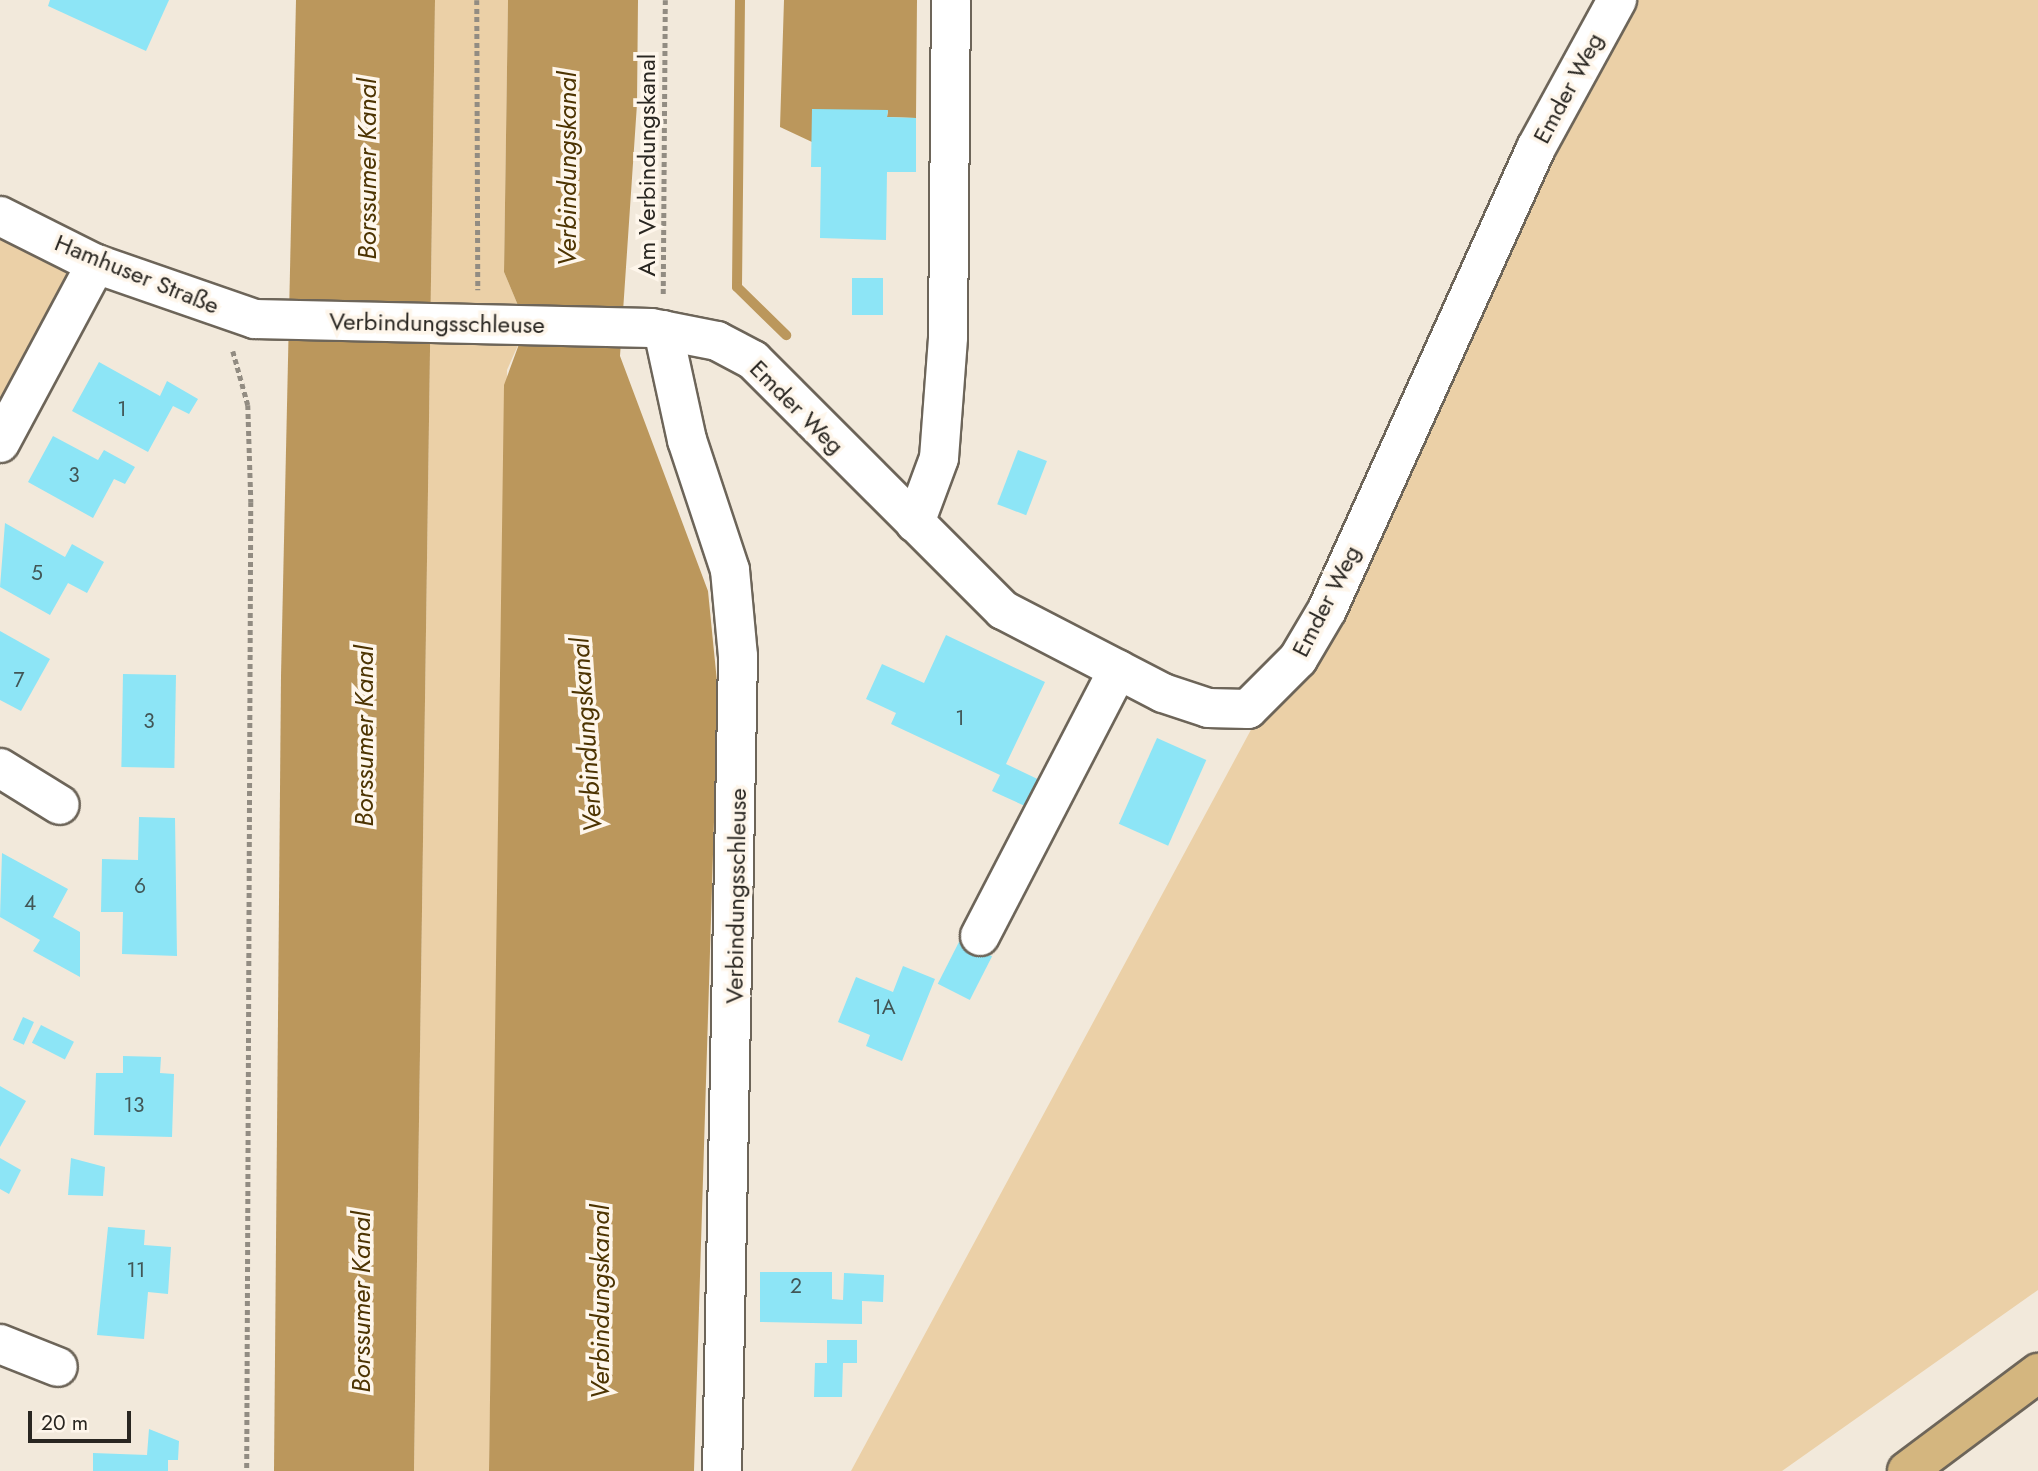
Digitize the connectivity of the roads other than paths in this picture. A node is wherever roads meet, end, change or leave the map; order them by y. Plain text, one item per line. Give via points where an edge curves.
1 (951, 0) edge
2 (1617, 0) edge
3 (0, 216) edge
4 (96, 264) junction
5 (246, 316) joint
6 (651, 329) junction
7 (0, 443) edge
8 (915, 523) junction
9 (1118, 670) junction
10 (0, 768) edge
11 (60, 806) dead end
12 (980, 936) dead end
13 (0, 1344) edge
14 (58, 1367) dead end
15 (2038, 1373) edge
16 (722, 1471) edge
17 (1907, 1471) edge

1 - 8 street via 948,337 939,458
2 - 9 street, Emder Weg via 1536,148 1327,610 1298,659 1260,701 1230,711 1163,693
3 - 4 street, Hamhuser Straße
4 - 5 street, Hamhuser Straße
4 - 7 street
5 - 6 street, Verbindungsschleuse
6 - 8 street, Emder Weg via 717,341 753,360
6 - 16 street, Verbindungsschleuse via 730,570 738,656
8 - 9 street, Emder Weg via 1003,610
9 - 12 street
10 - 11 street
13 - 14 street
15 - 17 main road

